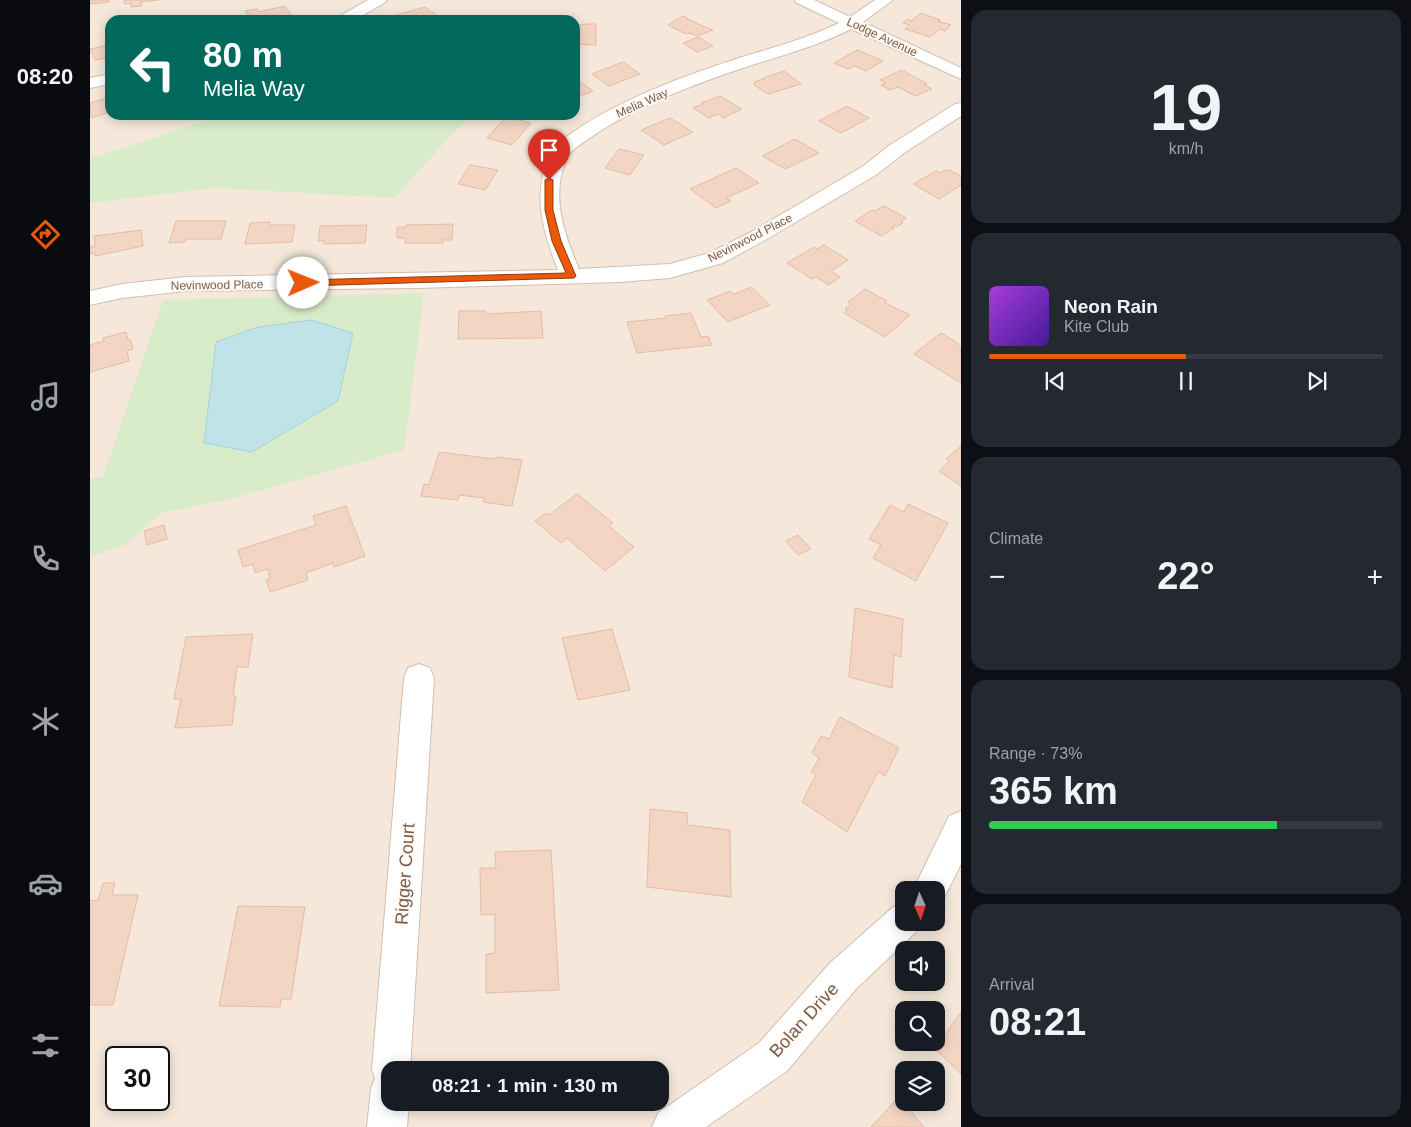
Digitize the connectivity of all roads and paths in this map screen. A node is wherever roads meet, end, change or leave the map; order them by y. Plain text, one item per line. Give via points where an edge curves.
1 (379, 0) edge
2 (802, 0) edge
3 (885, 0) edge
4 (353, 15) edge
5 (854, 24) junction
6 (961, 74) edge
7 (105, 80) edge
8 (90, 83) edge
9 (961, 108) edge
10 (571, 276) junction
11 (90, 298) edge
12 (419, 678) dead end
13 (961, 828) edge
14 (934, 881) edge
15 (895, 928) edge
16 (392, 1061) edge
17 (388, 1111) edge
18 (387, 1127) edge
19 (672, 1127) edge

1 - 4 street
2 - 5 street, Lodge Avenue
3 - 5 street, Melia Way
5 - 6 street, Lodge Avenue
5 - 10 street, Melia Way via 658,95 600,122 561,151 549,180 549,210 556,241
7 - 8 street
9 - 10 street, Nevinwood Place via 869,171 716,258 670,271
10 - 11 street, Nevinwood Place via 186,284
12 - 16 street, Rigger Court
13 - 14 street
15 - 19 street, Bolan Drive via 842,976 773,1057
17 - 18 street

